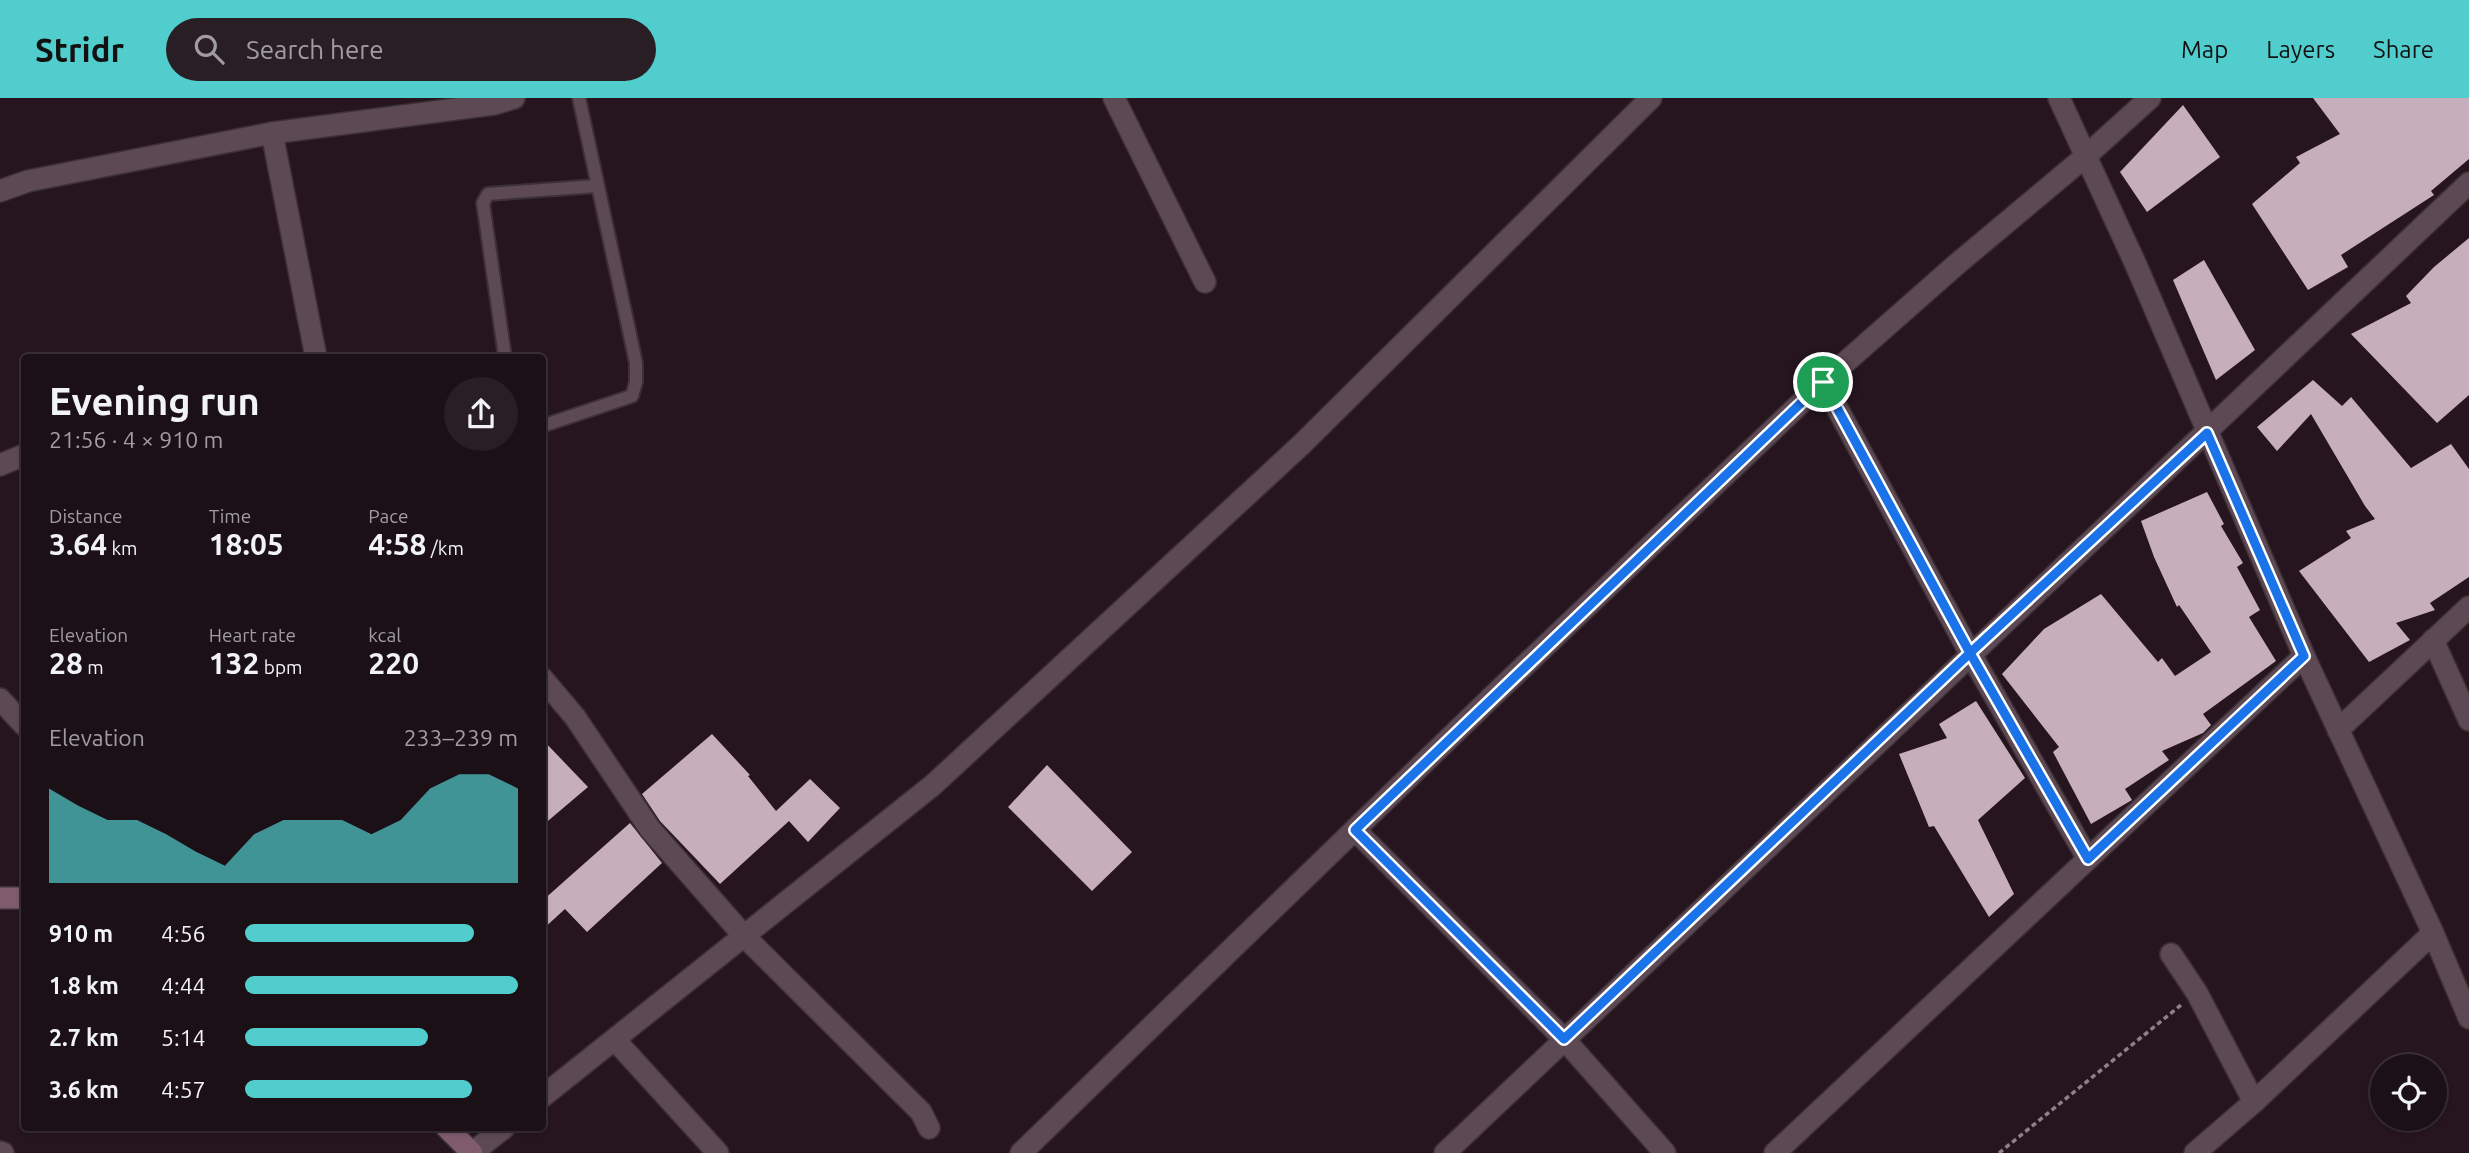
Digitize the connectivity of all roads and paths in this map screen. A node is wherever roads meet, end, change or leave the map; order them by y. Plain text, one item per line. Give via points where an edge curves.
1 (514, 98) edge
2 (579, 98) edge
3 (1114, 98) edge
4 (1651, 98) edge
5 (2059, 98) edge
6 (2150, 98) edge
7 (272, 133) junction
8 (2086, 156) junction
9 (2469, 183) edge
10 (597, 186) junction
11 (0, 191) edge
12 (1205, 282) dead end
13 (315, 354) edge
14 (505, 354) edge
15 (1823, 382) junction
16 (546, 425) edge
17 (2207, 433) junction
18 (21, 456) edge
19 (0, 465) edge
20 (2469, 607) edge
21 (2433, 640) junction
22 (1970, 653) junction
23 (2304, 656) junction
24 (546, 683) edge
25 (0, 699) edge
26 (2469, 719) edge
27 (21, 721) edge
28 (2338, 730) junction
29 (1355, 830) junction
30 (2088, 859) junction
31 (0, 898) edge
32 (21, 898) edge
33 (2433, 933) junction
34 (744, 936) junction
35 (2171, 954) dead end
36 (2196, 993) junction
37 (2469, 1018) edge
38 (1564, 1039) junction
39 (615, 1040) junction
40 (546, 1094) edge
41 (2254, 1102) junction
42 (929, 1128) dead end
43 (450, 1131) edge
44 (500, 1131) edge
45 (1783, 1150) edge
46 (472, 1153) edge
47 (718, 1153) edge
48 (1021, 1153) edge
49 (1445, 1153) edge
50 (1665, 1153) edge
51 (1999, 1153) edge
52 (2195, 1153) edge

1 - 7 street
2 - 10 lane
3 - 12 street
4 - 34 street via 1301,445 995,729 933,785
5 - 8 street
6 - 8 street
7 - 11 street via 28,181
7 - 13 street
8 - 15 street
8 - 17 street
9 - 17 street
10 - 14 lane via 488,194 483,203
10 - 16 lane via 636,363 636,382 632,396
15 - 22 street
15 - 29 street
17 - 22 street
17 - 23 street
18 - 19 street
20 - 21 street
21 - 26 street
21 - 28 street
22 - 30 street
22 - 38 street
23 - 28 street
23 - 30 street
24 - 34 street via 575,717 650,829
25 - 27 street
28 - 33 street
29 - 38 street
29 - 48 street
30 - 45 street
31 - 32 main road
33 - 37 street
33 - 41 street
34 - 39 street
34 - 42 street via 921,1112
35 - 36 street
36 - 41 street
36 - 51 path
38 - 49 street
38 - 50 street
39 - 40 street
39 - 47 street
41 - 52 street
43 - 46 main road
44 - 46 street

